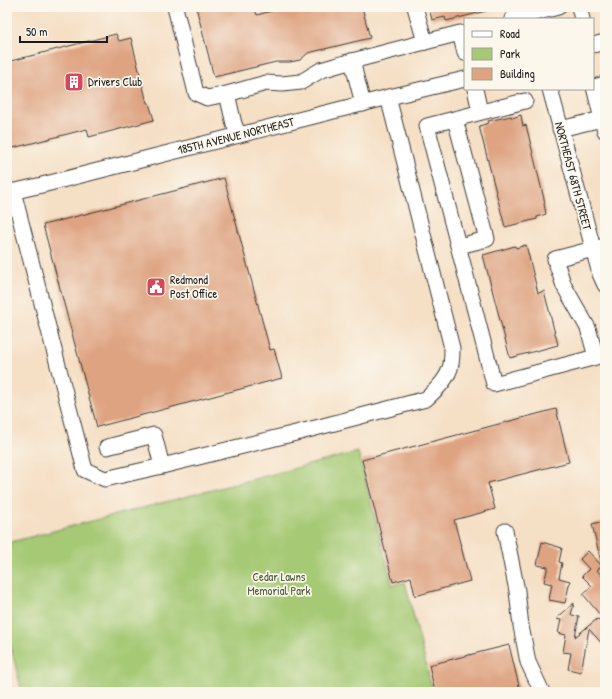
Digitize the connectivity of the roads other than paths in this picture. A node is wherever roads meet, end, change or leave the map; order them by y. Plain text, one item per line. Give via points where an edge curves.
1 (175, 7) edge
2 (415, 7) edge
3 (558, 7) edge
4 (579, 7) edge
5 (516, 18) edge
6 (582, 18) edge
7 (462, 32) edge
8 (424, 42) junction
9 (605, 42) edge
10 (594, 45) edge
11 (464, 46) edge
12 (352, 61) junction
13 (464, 79) edge
14 (605, 84) edge
15 (475, 90) edge
16 (550, 90) edge
17 (227, 94) junction
18 (388, 97) junction
19 (525, 100) dead end
20 (363, 104) junction
21 (480, 112) junction
22 (455, 119) junction
23 (603, 125) edge
24 (560, 129) junction
25 (239, 135) junction
26 (8, 192) edge
27 (459, 246) junction
28 (599, 248) edge
29 (605, 285) edge
30 (106, 446) dead end
31 (162, 466) junction
32 (505, 531) dead end
33 (542, 692) edge

1 - 17 street via 196,93 207,98
2 - 8 street
3 - 5 street
4 - 6 street
7 - 8 street
7 - 11 street
8 - 12 street
9 - 10 street
12 - 17 street via 322,70 300,82 266,83
12 - 20 street
13 - 18 street, 185TH AVENUE NORTHEAST
14 - 23 street via 594,87
15 - 21 street
16 - 24 street, NORTHEAST 68TH STREET
17 - 25 street
18 - 20 street, 185TH AVENUE NORTHEAST
18 - 31 street via 452,348 451,364 445,379 426,399
19 - 21 street
20 - 25 street, 185TH AVENUE NORTHEAST
21 - 22 street
22 - 27 street via 487,239
22 - 27 street via 427,126
23 - 24 street
24 - 28 street, NORTHEAST 68TH STREET
25 - 26 street, 185TH AVENUE NORTHEAST
26 - 31 street via 85,470 105,479
27 - 28 street via 494,384 596,357 588,328 564,286 555,259
28 - 29 street, NORTHEAST 68TH STREET via 600,274
30 - 31 street via 154,435
32 - 33 street via 528,662

